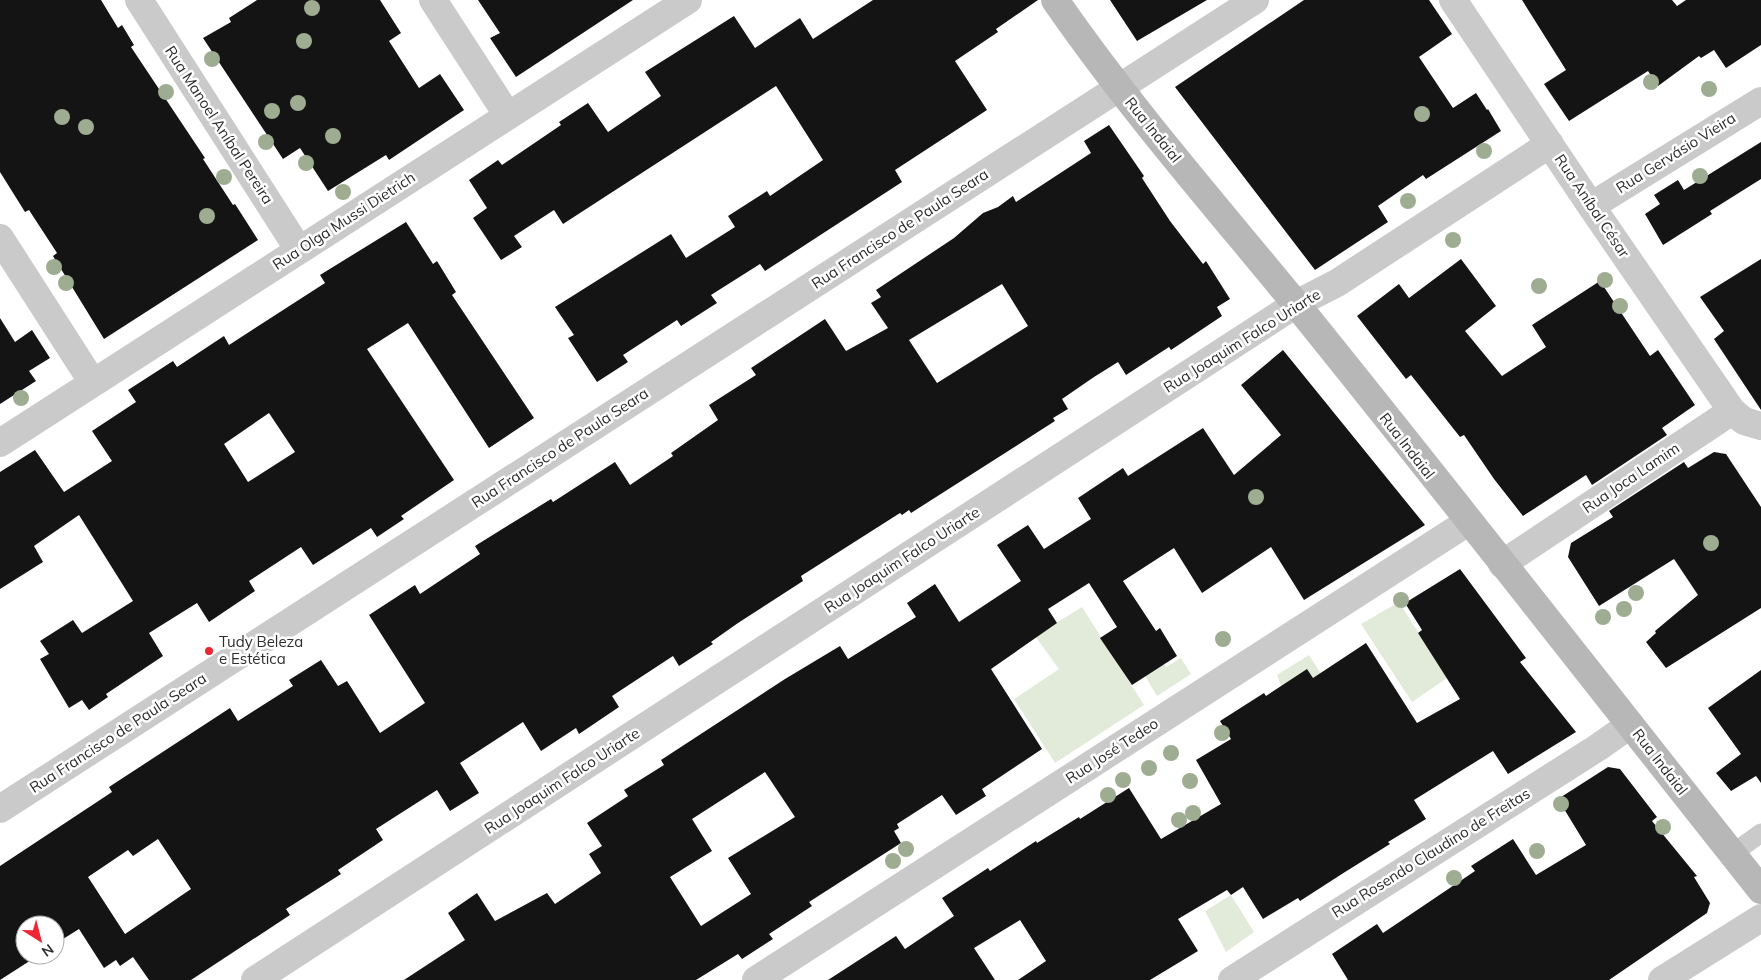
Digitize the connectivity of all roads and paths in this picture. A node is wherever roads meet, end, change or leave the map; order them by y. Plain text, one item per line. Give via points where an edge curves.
1 (139, 0) edge
2 (433, 0) edge
3 (688, 0) edge
4 (1055, 0) edge
5 (1255, 0) edge
6 (1453, 0) edge
7 (1119, 88) junction
8 (1761, 101) edge
9 (508, 116) junction
10 (1550, 144) junction
11 (1591, 206) junction
12 (0, 238) edge
13 (299, 250) junction
14 (1296, 304) junction
15 (93, 383) junction
16 (1732, 411) junction
17 (1761, 426) edge
18 (0, 443) edge
19 (1468, 522) junction
20 (1502, 564) junction
21 (1630, 725) junction
22 (0, 809) edge
23 (1761, 833) edge
24 (1732, 854) junction
25 (1761, 890) edge
26 (1761, 918) edge
27 (255, 980) edge
28 (756, 980) edge
29 (1232, 980) edge
30 (1662, 980) edge

1 - 13 street, Rua Manoel Aníbal Pereira
2 - 9 street
3 - 9 street, Rua Olga Mussi Dietrich
4 - 7 main road, Rua Indaial
5 - 7 street, Rua Francisco de Paula Seara
6 - 10 street, Rua Aníbal César
7 - 14 main road, Rua Indaial
7 - 22 street, Rua Francisco de Paula Seara
8 - 11 street, Rua Gervásio Vieira
9 - 13 street, Rua Olga Mussi Dietrich
10 - 11 street, Rua Aníbal César
10 - 14 street, Rua Joaquim Falco Uriarte via 1337,283
11 - 16 street, Rua Aníbal César
12 - 15 street
13 - 15 street, Rua Olga Mussi Dietrich
14 - 19 main road, Rua Indaial
14 - 27 street, Rua Joaquim Falco Uriarte
15 - 18 street, Rua Olga Mussi Dietrich
16 - 17 street via 1744,422
16 - 20 street, Rua Joca Lamim
19 - 20 main road, Rua Indaial
19 - 28 street, Rua José Tedeo
20 - 21 main road, Rua Indaial
21 - 24 main road, Rua Indaial
21 - 29 street, Rua Rosendo Claudino de Freitas
23 - 24 lane
24 - 25 main road, Rua Indaial
26 - 30 street

